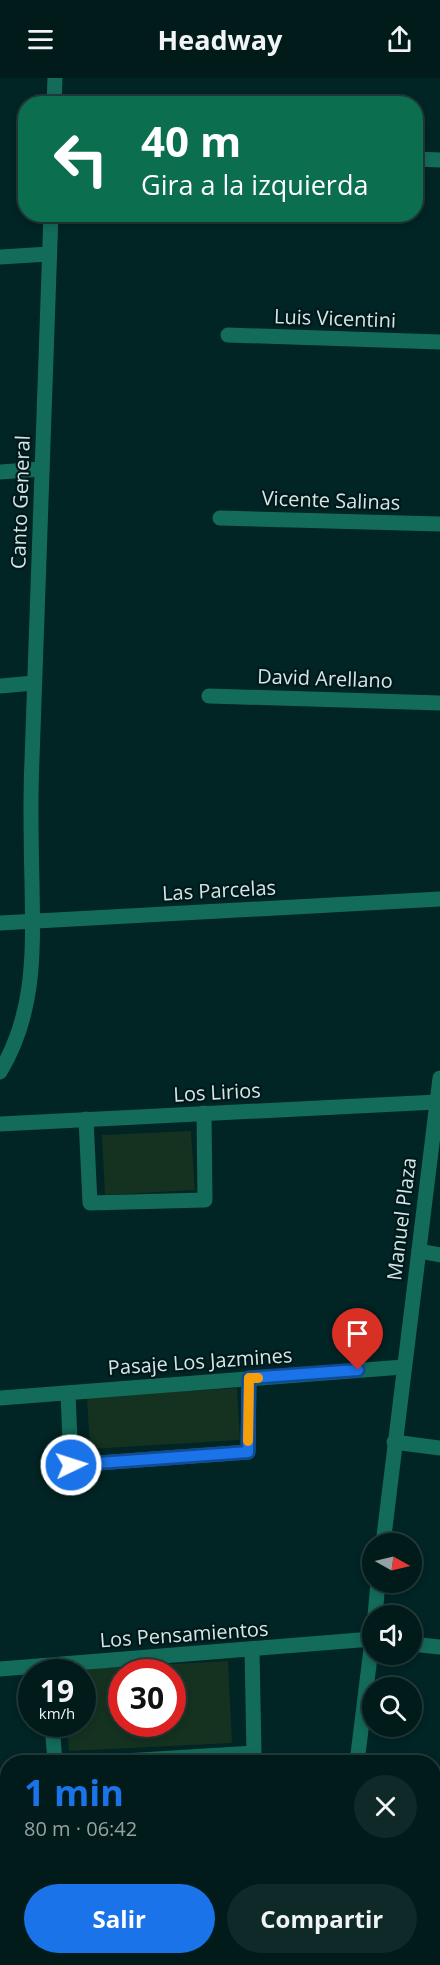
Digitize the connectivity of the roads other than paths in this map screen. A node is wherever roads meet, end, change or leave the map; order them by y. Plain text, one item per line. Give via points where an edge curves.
1 (55, 78) edge
2 (54, 96) edge
3 (423, 159) edge
4 (440, 160) edge
5 (51, 222) edge
6 (49, 254) junction
7 (0, 257) edge
8 (228, 335) dead end
9 (440, 342) edge
10 (42, 469) junction
11 (0, 472) edge
12 (220, 518) dead end
13 (440, 524) edge
14 (34, 683) junction
15 (0, 686) edge
16 (209, 696) dead end
17 (440, 703) edge
18 (440, 899) edge
19 (32, 922) junction
20 (0, 923) edge
21 (0, 1072) edge
22 (440, 1078) edge
23 (437, 1101) junction
24 (204, 1113) junction
25 (86, 1119) junction
26 (0, 1124) edge
27 (419, 1251) junction
28 (440, 1254) edge
29 (403, 1367) junction
30 (249, 1378) junction
31 (68, 1393) junction
32 (0, 1398) edge
33 (394, 1442) junction
34 (440, 1448) edge
35 (384, 1533) edge
36 (362, 1641) edge
37 (422, 1645) edge
38 (440, 1647) edge
39 (252, 1650) junction
40 (96, 1664) edge
41 (369, 1665) edge
42 (0, 1669) edge
43 (18, 1669) edge
44 (53, 1737) edge
45 (54, 1755) edge
46 (222, 1755) edge
47 (358, 1755) edge

1 - 2 street
3 - 4 street
5 - 6 street, Canto General
6 - 7 street
6 - 10 street, Canto General
8 - 9 street, Luis Vicentini
10 - 11 street
10 - 14 street, Canto General
12 - 13 street, Vicente Salinas
14 - 15 street
14 - 19 street, Canto General
16 - 17 street, David Arellano
18 - 19 street, Las Parcelas
19 - 20 street, Las Parcelas
19 - 21 street, Canto General via 32,970 26,1009
22 - 23 street, Manuel Plaza
23 - 24 street, Los Lirios
23 - 27 street, Manuel Plaza
24 - 25 street, Los Lirios
24 - 25 street via 205,1200 90,1203
25 - 26 street, Los Lirios
27 - 28 street
27 - 29 street, Manuel Plaza
29 - 30 street, Pasaje Los Jazmines
29 - 33 street, Manuel Plaza
30 - 31 street, Pasaje Los Jazmines
30 - 31 street via 248,1452 71,1465
31 - 32 street, Pasaje Los Jazmines
33 - 34 street
33 - 35 street, Manuel Plaza
36 - 39 street, Los Pensamientos
37 - 38 street
39 - 40 street, Los Pensamientos
39 - 46 street via 254,1753
41 - 47 street
42 - 43 street, Los Pensamientos
44 - 45 street

